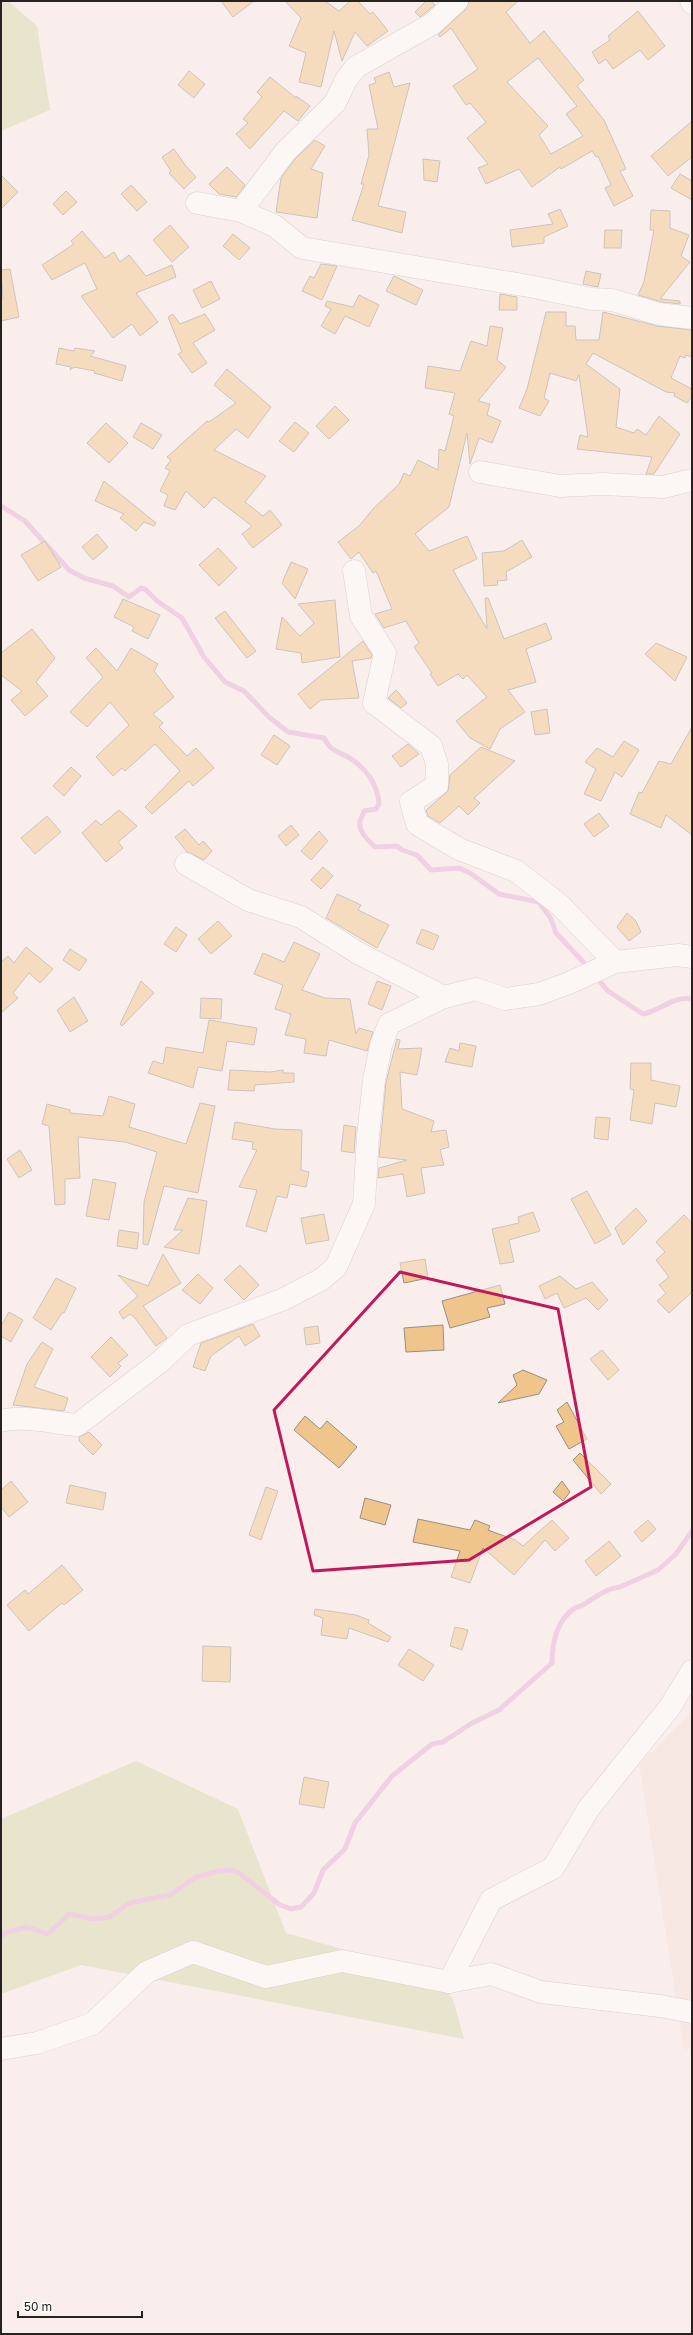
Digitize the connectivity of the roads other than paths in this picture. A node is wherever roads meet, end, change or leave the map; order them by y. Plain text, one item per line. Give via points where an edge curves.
1 (458, 1) edge
2 (197, 203) dead end
3 (241, 211) junction
4 (692, 318) edge
5 (480, 472) dead end
6 (692, 480) edge
7 (354, 571) dead end
8 (186, 864) dead end
9 (692, 957) edge
10 (611, 964) junction
11 (444, 997) junction
12 (1, 1421) edge
13 (692, 1671) edge
14 (449, 1982) junction
15 (692, 2012) edge
16 (1, 2049) edge

1 - 3 street via 432,24 356,67 346,80 335,103 286,151
2 - 3 street
3 - 4 street via 275,226 302,248 592,299 612,300 659,314
5 - 6 street via 560,486 603,484 663,487
7 - 10 street via 361,616 385,653 374,704 431,746 437,764 437,785 411,802 417,824 459,849 516,871 560,905
8 - 11 street via 248,900 301,917 358,953
9 - 10 street via 678,955
10 - 11 street via 569,984 539,994 505,999 476,989
11 - 12 street via 389,1024 381,1045 374,1080 364,1204 336,1267 322,1278 284,1299 188,1335 161,1361 77,1426 39,1421
13 - 14 street via 670,1707 589,1808 553,1868 491,1900
14 - 15 street via 491,1974 541,1992
14 - 16 street via 342,1961 266,1977 193,1952 147,1972 92,2024 37,2043

